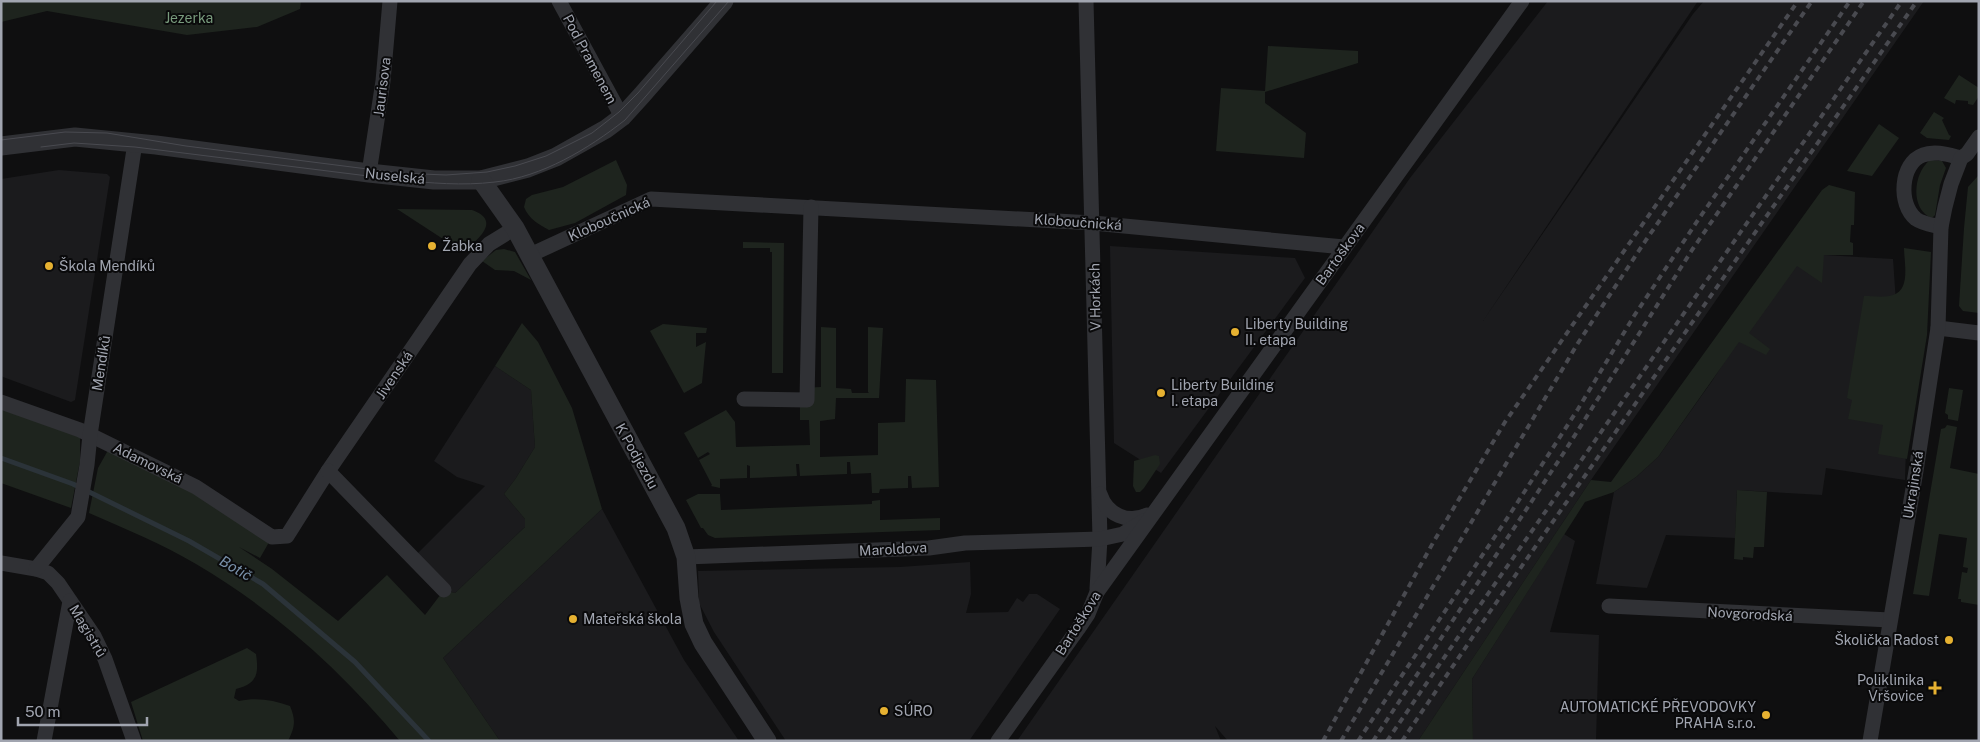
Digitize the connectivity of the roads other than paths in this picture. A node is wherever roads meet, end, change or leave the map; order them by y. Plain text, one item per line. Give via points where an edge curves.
1 (390, 1) edge
2 (559, 1) edge
3 (724, 1) edge
4 (1086, 1) edge
5 (1522, 1) edge
6 (622, 117) junction
7 (1979, 137) edge
8 (135, 143) junction
9 (1, 146) edge
10 (1961, 158) junction
11 (369, 173) junction
12 (481, 180) junction
13 (811, 207) junction
14 (1093, 223) junction
15 (515, 228) junction
16 (1941, 228) junction
17 (1344, 247) junction
18 (530, 256) junction
19 (1938, 328) junction
20 (1979, 333) edge
21 (744, 399) dead end
22 (1, 402) edge
23 (90, 435) junction
24 (328, 471) junction
25 (1099, 488) junction
26 (1158, 506) junction
27 (288, 536) joint
28 (1100, 539) junction
29 (686, 557) junction
30 (1, 563) edge
31 (36, 569) junction
32 (444, 590) dead end
33 (1097, 592) junction
34 (70, 601) junction
35 (1609, 606) dead end
36 (1890, 620) junction
37 (44, 741) edge
38 (134, 741) edge
39 (767, 741) edge
40 (998, 741) edge
41 (1870, 741) edge

1 - 11 street, Jaurisova via 384,81
2 - 6 street, Pod Pramenem
3 - 6 street, Nuselská
4 - 14 street, V Horkách
5 - 17 street, Bartoškova
6 - 12 street, Nuselská via 606,130 556,157
7 - 10 street, Ukrajinská
8 - 9 street, Nuselská via 75,137
8 - 11 street, Nuselská
8 - 23 street, Mendíků
10 - 16 street, Ukrajinská
10 - 16 street via 1924,154 1908,169 1906,207 1920,222
11 - 12 street, Nuselská via 434,180
12 - 15 street, K Podjezdu
13 - 14 street, Kloboučnická
13 - 18 street, Kloboučnická via 651,198
13 - 21 street via 807,400
14 - 17 street, Kloboučnická
14 - 25 street, V Horkách
15 - 18 street, K Podjezdu
15 - 24 street, Jivenská via 489,244 470,264
16 - 19 street, Ukrajinská
17 - 26 street, Bartoškova
18 - 29 street, K Podjezdu via 676,528
19 - 20 street
19 - 36 street, Ukrajinská
22 - 23 street, Adamovská
23 - 27 street, Adamovská via 196,487 272,537
23 - 31 street, Mendíků via 78,517
24 - 27 street, Jivenská
24 - 32 street
25 - 26 street via 1105,504 1124,518 1146,516
25 - 28 street, V Horkách
26 - 28 street, Bartoškova via 1134,528
26 - 33 street, Bartoškova
28 - 29 street, Maroldova via 965,542 929,548
28 - 33 street, V Horkách
29 - 39 street, K Podjezdu via 688,598 694,624
30 - 31 street, Magistrů
31 - 34 street, Magistrů via 56,580
33 - 40 street, Bartoškova via 1083,621
34 - 37 street
34 - 38 street, Magistrů via 105,659
35 - 36 street, Novgorodská
36 - 41 street, Ukrajinská

